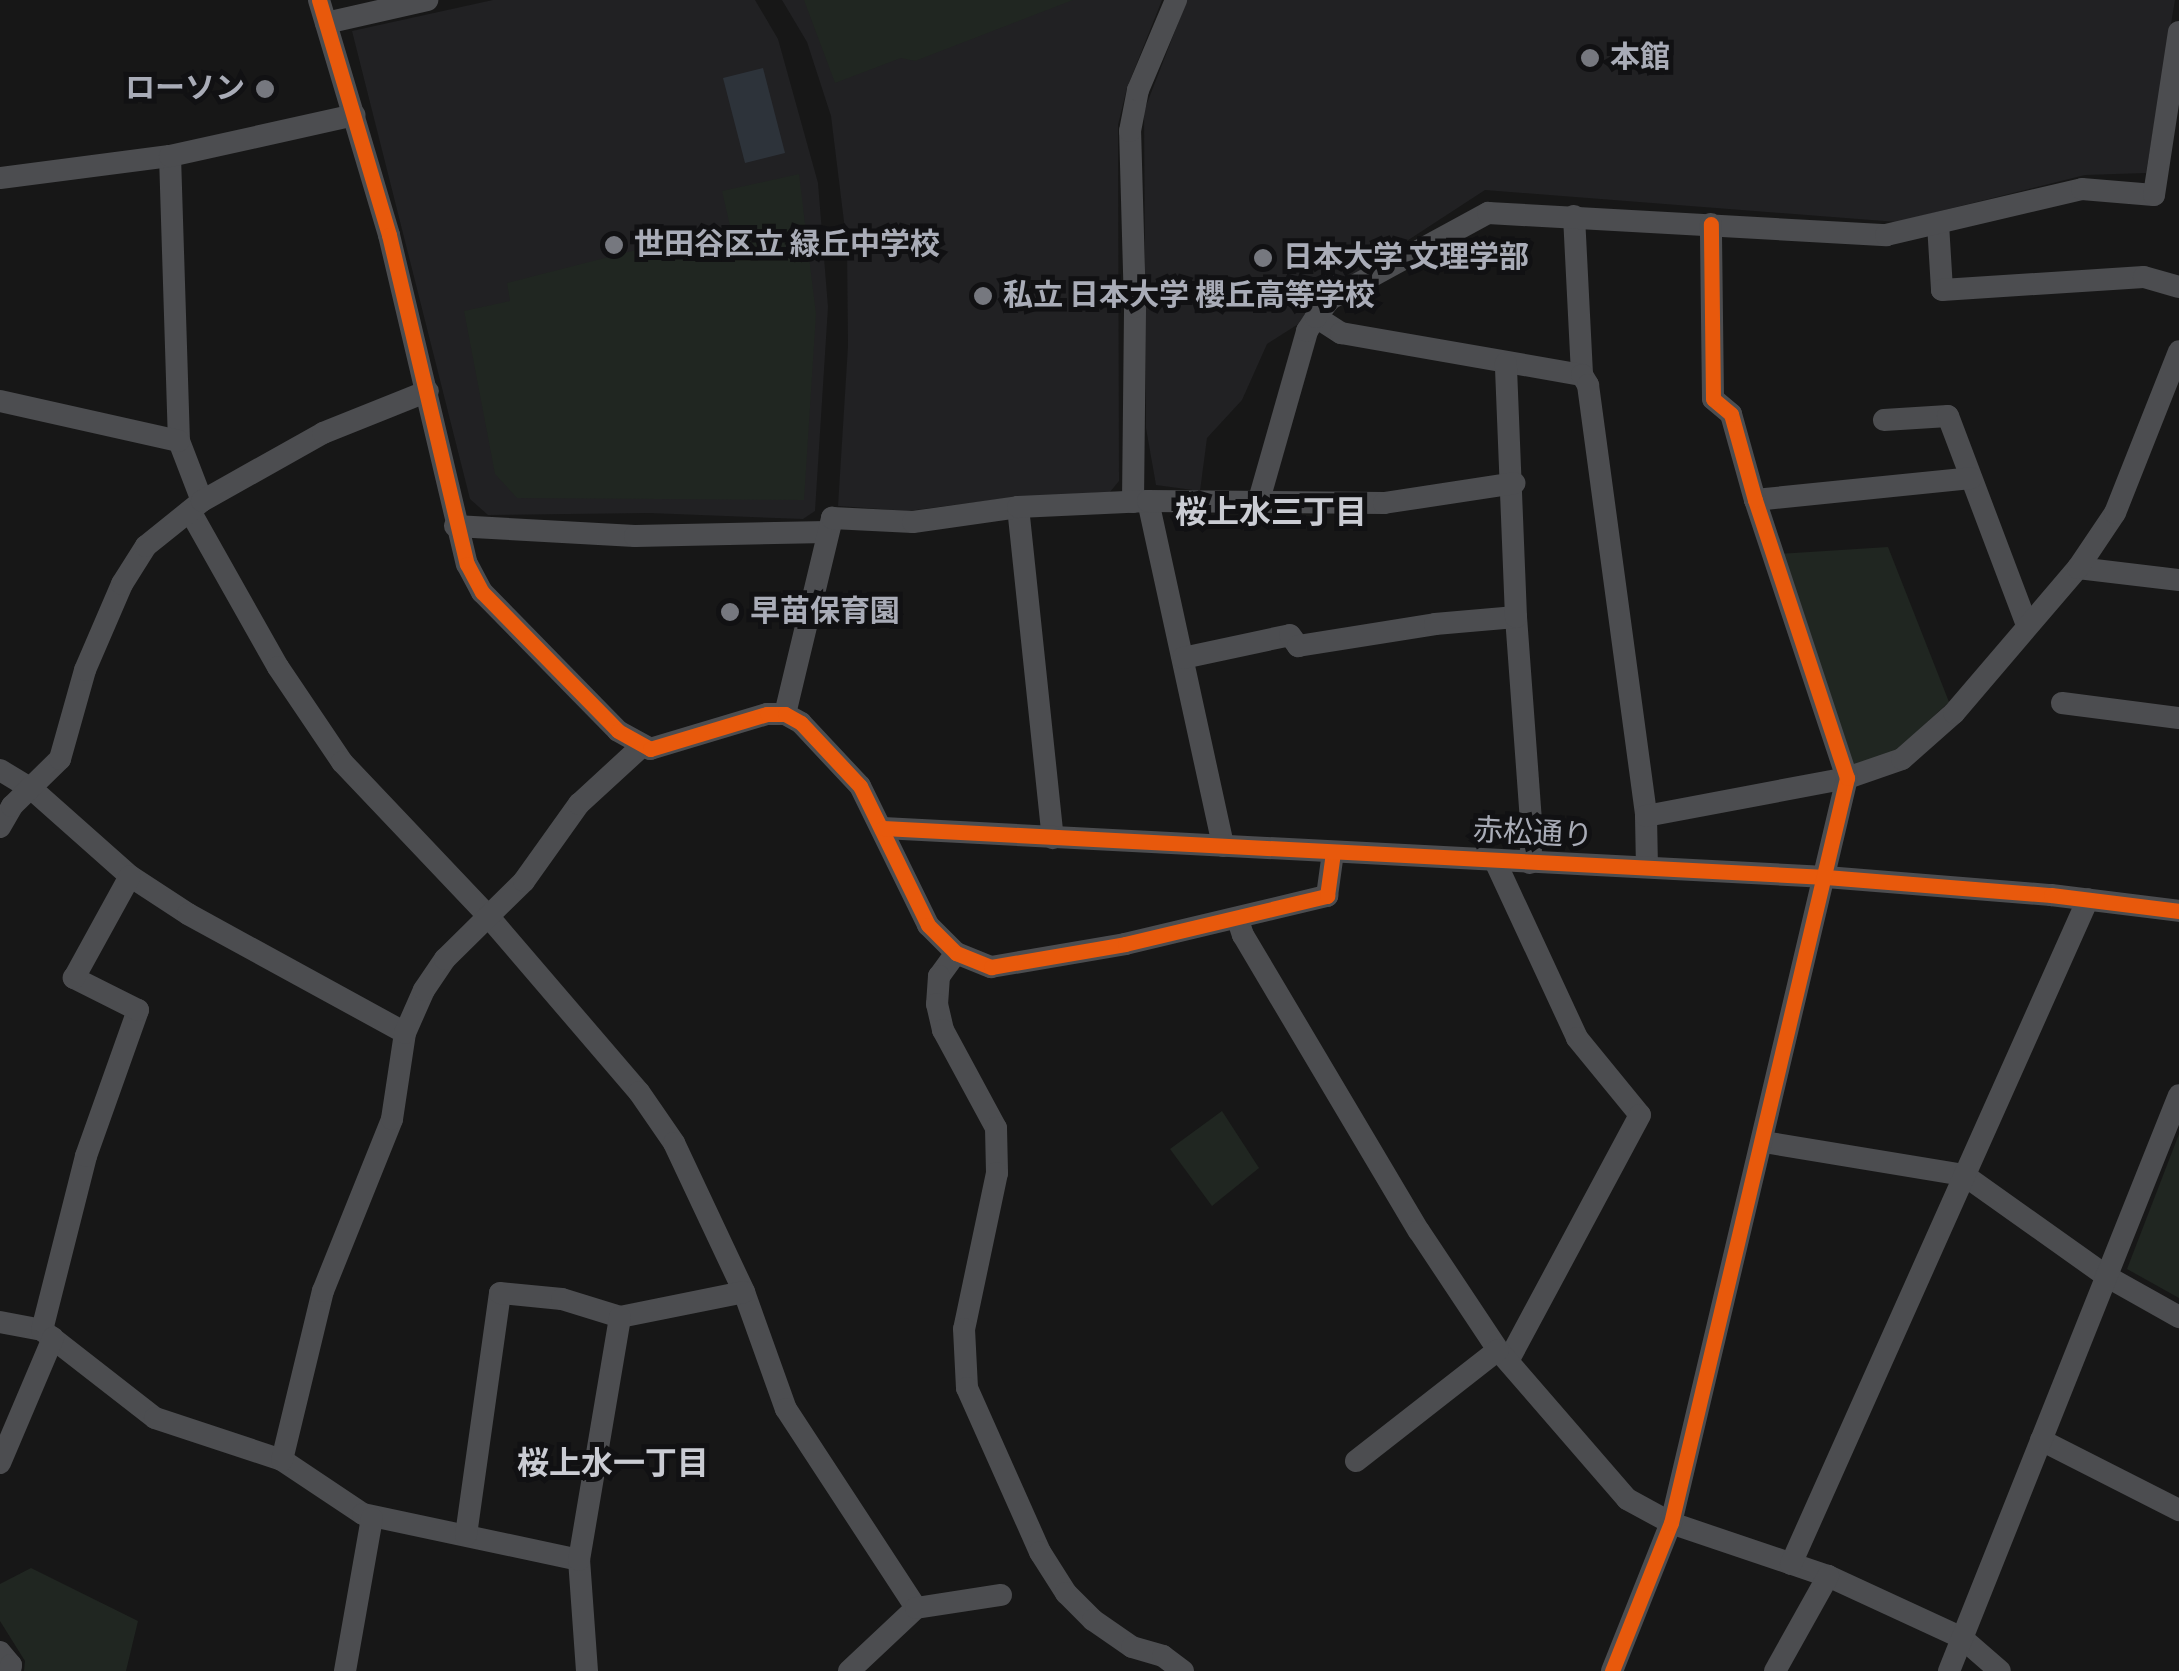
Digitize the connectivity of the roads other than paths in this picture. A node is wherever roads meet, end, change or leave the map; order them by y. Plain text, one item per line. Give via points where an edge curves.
1 (319, 0) edge
2 (427, 0) edge
3 (1176, 0) edge
4 (326, 24) junction
5 (2179, 32) edge
6 (355, 116) junction
7 (170, 156) junction
8 (0, 178) edge
9 (1574, 216) junction
10 (1710, 224) junction
11 (1938, 224) junction
12 (2179, 287) edge
13 (1316, 316) junction
14 (2179, 351) edge
15 (1506, 363) junction
16 (1582, 374) junction
17 (428, 392) junction
18 (0, 400) edge
19 (1884, 420) dead end
20 (179, 441) junction
21 (1971, 478) junction
22 (1514, 482) junction
23 (1260, 500) junction
24 (1754, 500) junction
25 (1140, 502) junction
26 (196, 506) junction
27 (1018, 507) junction
28 (455, 526) junction
29 (827, 532) junction
30 (2078, 568) junction
31 (2179, 580) edge
32 (1516, 617) junction
33 (2026, 625) junction
34 (1182, 658) junction
35 (2062, 703) dead end
36 (785, 714) junction
37 (2179, 718) edge
38 (641, 747) junction
39 (0, 770) edge
40 (1848, 778) junction
41 (33, 790) junction
42 (1646, 816) junction
43 (0, 827) edge
44 (883, 828) junction
45 (1053, 838) junction
46 (1223, 846) junction
47 (1333, 852) junction
48 (1495, 860) junction
49 (1530, 863) junction
50 (1647, 867) junction
51 (130, 876) junction
52 (1826, 877) junction
53 (2088, 900) junction
54 (2179, 911) edge
55 (488, 916) junction
56 (1238, 920) junction
57 (956, 952) junction
58 (404, 1033) junction
59 (2179, 1095) edge
60 (1764, 1142) junction
61 (1964, 1175) junction
62 (2106, 1276) junction
63 (744, 1292) junction
64 (620, 1317) junction
65 (2179, 1317) edge
66 (0, 1322) edge
67 (47, 1334) junction
68 (1503, 1356) junction
69 (2042, 1440) junction
70 (282, 1460) junction
71 (0, 1462) edge
72 (1356, 1462) dead end
73 (2179, 1510) edge
74 (372, 1518) junction
75 (1671, 1522) junction
76 (466, 1534) junction
77 (579, 1560) junction
78 (1791, 1564) junction
79 (1828, 1576) junction
80 (1002, 1595) dead end
81 (916, 1608) junction
82 (1962, 1638) junction
83 (0, 1652) edge
84 (10, 1671) edge
85 (345, 1671) edge
86 (586, 1671) edge
87 (849, 1671) edge
88 (1183, 1671) edge
89 (1612, 1671) edge
90 (1775, 1671) edge
91 (1949, 1671) edge
92 (2000, 1671) edge

1 - 4 street
2 - 4 street
3 - 25 street via 1138,90 1130,131
4 - 6 street
5 - 11 street via 2154,195 2082,189
6 - 7 street
6 - 17 street
7 - 8 street
7 - 20 street
9 - 10 street
9 - 13 street via 1488,212 1330,299
9 - 16 street
10 - 11 street via 1886,235
10 - 24 street via 1713,399 1731,414
11 - 12 street via 1942,290 2144,278
13 - 15 street via 1341,333
13 - 23 street
14 - 30 street via 2115,514
15 - 16 street
15 - 22 street
16 - 42 street
17 - 26 street via 323,433
17 - 28 street
18 - 20 street
19 - 21 street via 1948,416
20 - 26 street
21 - 24 street
21 - 33 street
22 - 23 street via 1384,503
22 - 32 street
23 - 25 street
24 - 40 street
25 - 27 street
25 - 34 street
26 - 41 street via 146,546 122,584 85,670 60,760
26 - 55 street via 278,667 342,762
27 - 29 street via 913,522 832,518
27 - 45 street
28 - 29 street via 635,536
28 - 38 street via 482,592 618,732
29 - 36 street
30 - 31 street
30 - 33 street
32 - 34 street via 1298,646 1290,635
32 - 49 street
33 - 40 street via 1954,713 1902,758
34 - 46 street
35 - 37 street
36 - 38 street via 751,716 666,746
36 - 44 street via 842,762
38 - 55 street via 579,804 524,881
39 - 41 street
40 - 42 street
40 - 52 street
41 - 43 street via 12,806
41 - 51 street
42 - 50 street
44 - 45 street, 赤松通り
44 - 57 street via 928,925
45 - 46 street, 赤松通り
46 - 47 street, 赤松通り
47 - 48 street, 赤松通り
47 - 56 street via 1327,896
48 - 49 street, 赤松通り
48 - 68 street via 1576,1038 1640,1114
49 - 50 street, 赤松通り
50 - 52 street, 赤松通り
51 - 58 street
51 - 67 street via 74,978 138,1010 86,1156
52 - 53 street, 赤松通り
52 - 60 street
53 - 54 street, 赤松通り
53 - 61 street
55 - 58 street via 445,959
55 - 63 street via 657,1118
56 - 57 street via 991,967
56 - 68 street via 1419,1231
57 - 88 street via 940,976 937,1004 996,1128 997,1173 964,1329 967,1388 1040,1552 1066,1594 1092,1620
58 - 70 street via 392,1119 324,1291
59 - 62 street
60 - 61 street
60 - 75 street
61 - 62 street
61 - 78 street
62 - 65 street
62 - 69 street
63 - 64 street
63 - 81 street via 786,1409
64 - 76 street via 562,1299 500,1293
64 - 77 street
66 - 67 street
67 - 70 street via 155,1418
67 - 71 street
68 - 72 street
68 - 75 street via 1627,1499
69 - 73 street
69 - 82 street
70 - 74 street
74 - 76 street
74 - 85 street
75 - 78 street
75 - 89 street
76 - 77 street
77 - 86 street
78 - 79 street
79 - 82 street
79 - 90 street
80 - 81 street
81 - 87 street
82 - 91 street
82 - 92 street
83 - 84 street

